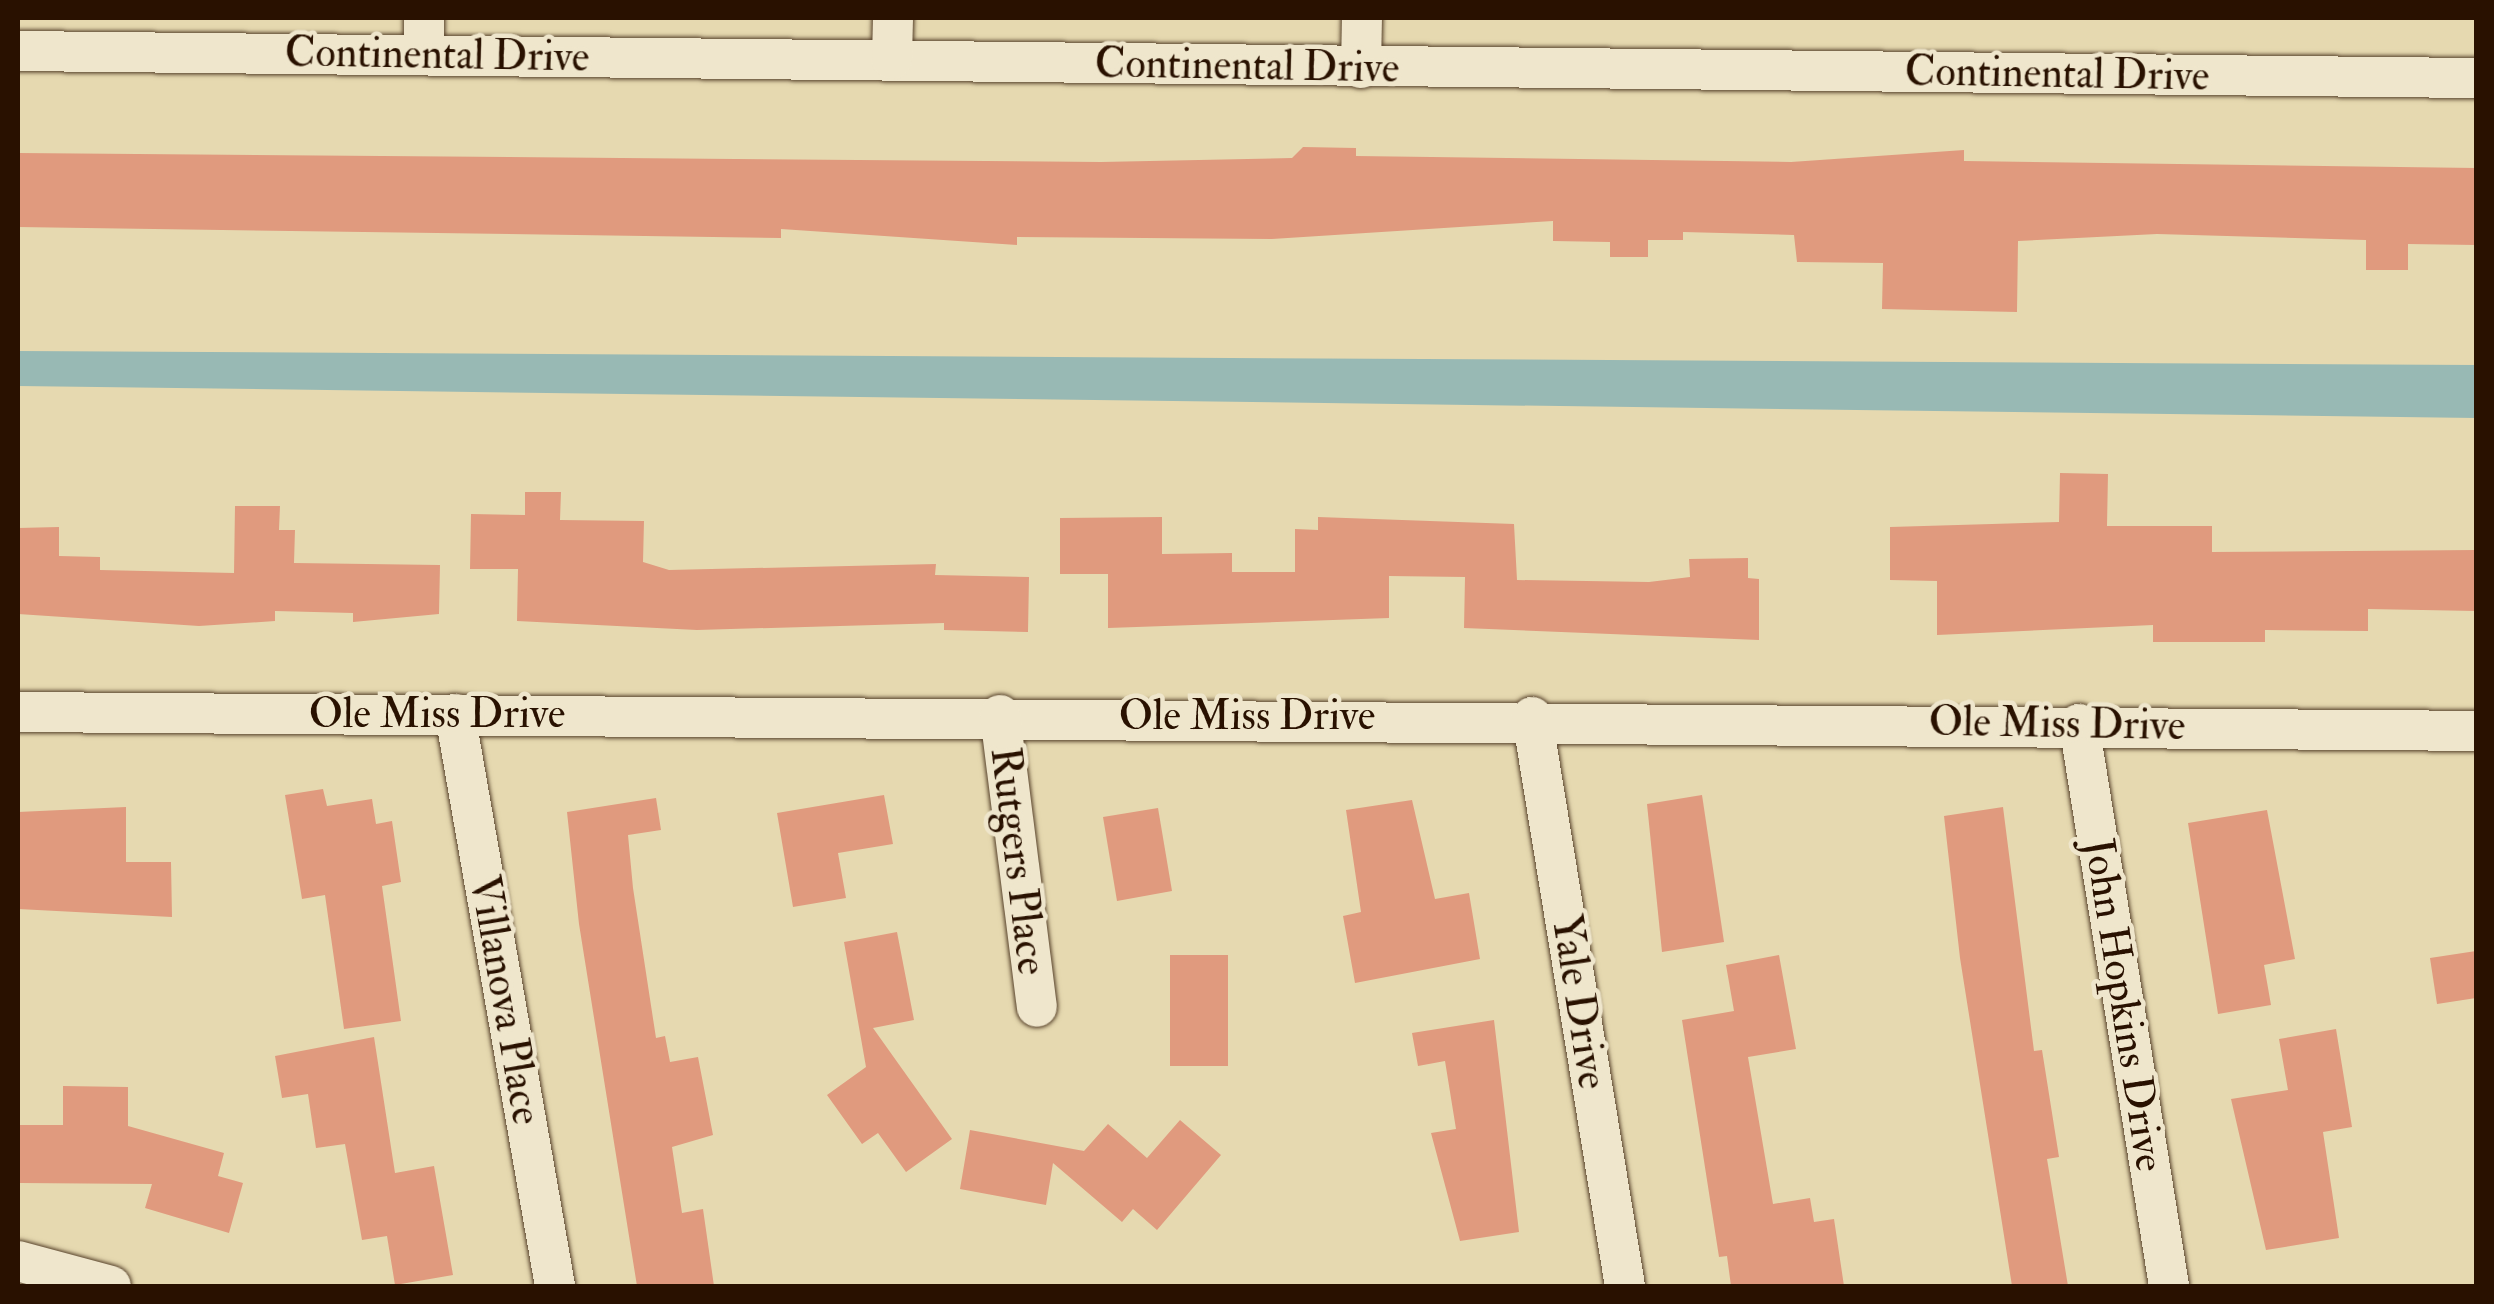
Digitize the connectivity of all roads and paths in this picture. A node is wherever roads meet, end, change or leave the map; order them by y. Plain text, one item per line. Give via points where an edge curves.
1 (892, 18) edge
2 (1362, 18) edge
3 (424, 36) edge
4 (18, 52) edge
5 (892, 59) junction
6 (1361, 68) junction
7 (2476, 78) edge
8 (18, 712) edge
9 (455, 714) junction
10 (1000, 715) junction
11 (1532, 717) junction
12 (2079, 724) junction
13 (2476, 731) edge
14 (1037, 1007) dead end
15 (18, 1262) edge
16 (111, 1286) edge
17 (555, 1286) edge
18 (1625, 1286) edge
19 (2169, 1286) edge

1 - 5 street
2 - 6 street
3 - 4 street, Continental Drive
3 - 5 street, Continental Drive
5 - 6 street, Continental Drive
6 - 7 street, Continental Drive
8 - 9 street, Ole Miss Drive
9 - 10 street, Ole Miss Drive
9 - 17 street, Villanova Place
10 - 11 street, Ole Miss Drive
10 - 14 street, Rutgers Place
11 - 12 street, Ole Miss Drive
11 - 18 street, Yale Drive
12 - 13 street, Ole Miss Drive
12 - 19 street, John Hopkins Drive
15 - 16 street

